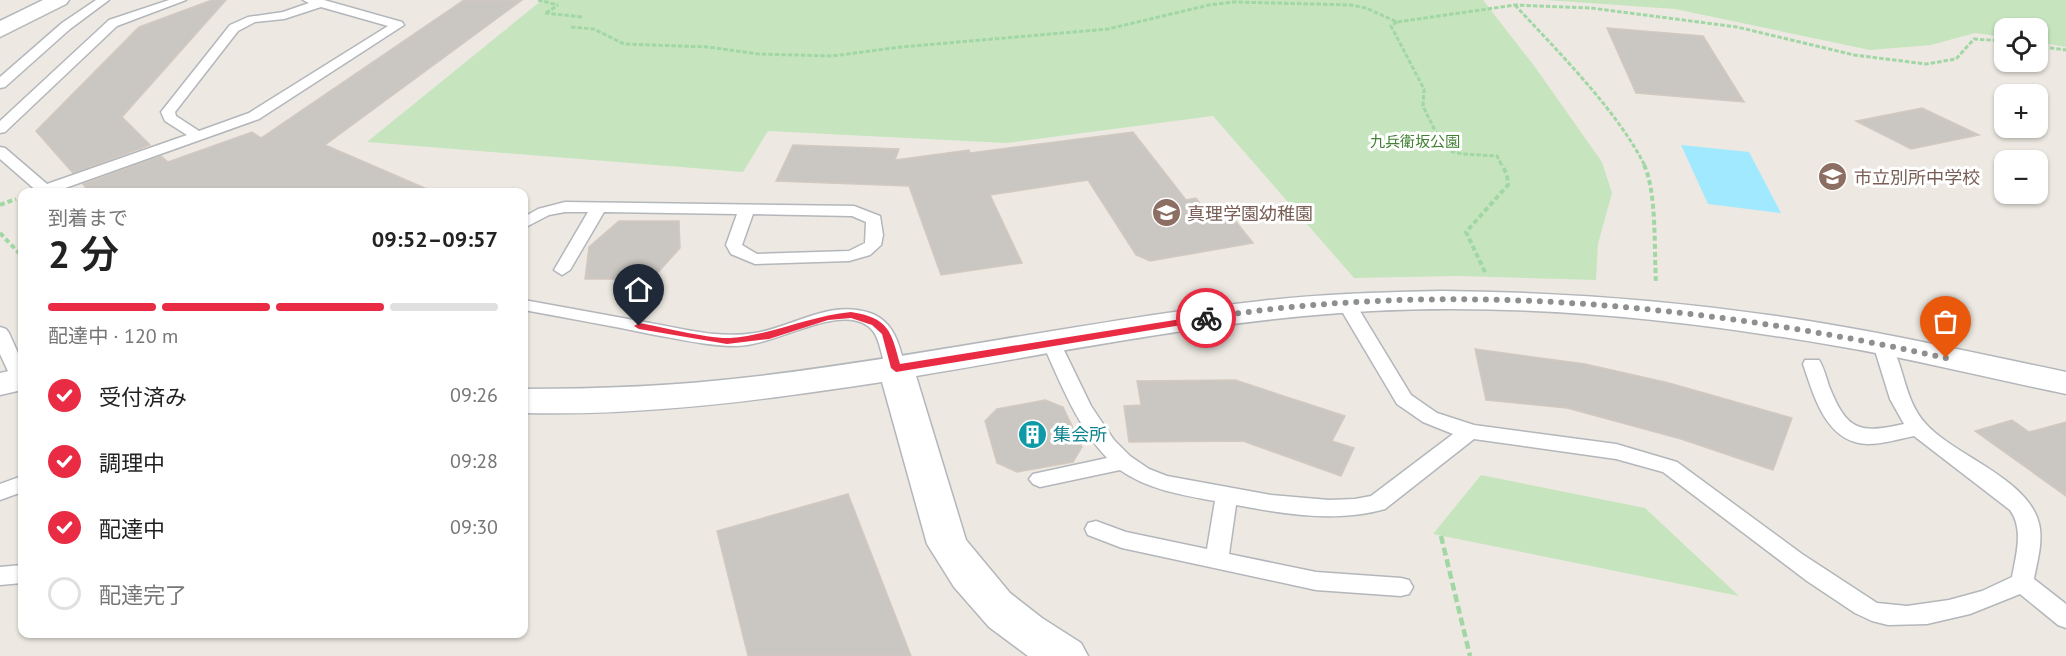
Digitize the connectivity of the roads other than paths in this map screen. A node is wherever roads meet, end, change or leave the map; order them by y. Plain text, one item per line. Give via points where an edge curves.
1 (59, 0) edge
2 (103, 0) edge
3 (180, 0) edge
4 (315, 2) edge
5 (0, 30) edge
6 (0, 84) edge
7 (0, 129) edge
8 (198, 136) junction
9 (0, 151) edge
10 (43, 188) edge
11 (51, 188) edge
12 (599, 207) junction
13 (747, 209) junction
14 (528, 221) edge
15 (562, 270) dead end
16 (1346, 303) junction
17 (528, 306) edge
18 (0, 333) edge
19 (1051, 342) junction
20 (1882, 344) junction
21 (1812, 364) dead end
22 (896, 368) junction
23 (14, 381) edge
24 (2066, 383) edge
25 (528, 401) edge
26 (1918, 428) junction
27 (1468, 433) junction
28 (1123, 462) junction
29 (1040, 478) dead end
30 (18, 485) edge
31 (0, 492) edge
32 (1227, 495) junction
33 (1096, 529) dead end
34 (1217, 560) junction
35 (18, 574) edge
36 (0, 576) edge
37 (2022, 582) junction
38 (1401, 587) dead end
39 (2066, 618) edge
40 (1065, 656) edge

1 - 5 street
2 - 6 lane via 66,26
3 - 7 lane via 113,23
4 - 8 lane via 291,14 252,19 234,28 168,112 170,118
4 - 8 lane via 398,25 269,108
8 - 11 lane
9 - 10 lane
12 - 13 lane
12 - 14 lane via 554,208
12 - 15 lane
13 - 13 lane via 854,211 874,219 876,240 863,253 849,256 755,259 734,245
16 - 19 street via 1227,314
16 - 20 street via 1569,303 1710,316
16 - 27 lane via 1404,399 1432,419
17 - 22 lane via 727,341 769,336 827,317 857,316 875,323 886,333
18 - 23 lane
19 - 22 street
19 - 28 lane via 1095,430
20 - 24 street
20 - 26 lane via 1904,409
21 - 26 lane via 1828,405 1844,427 1863,437
22 - 25 street via 675,398
22 - 40 street via 947,544 1000,610
26 - 37 lane via 2014,500 2025,514 2030,542
27 - 32 lane via 1377,503 1360,508 1307,506
27 - 37 lane via 1600,449 1651,459 1670,467 1812,575 1873,611 1901,616 1948,609 2002,594
28 - 29 lane
28 - 32 lane via 1146,478
30 - 31 lane
32 - 34 lane
33 - 34 lane via 1122,540
34 - 38 lane via 1316,581
35 - 36 lane
37 - 39 lane

